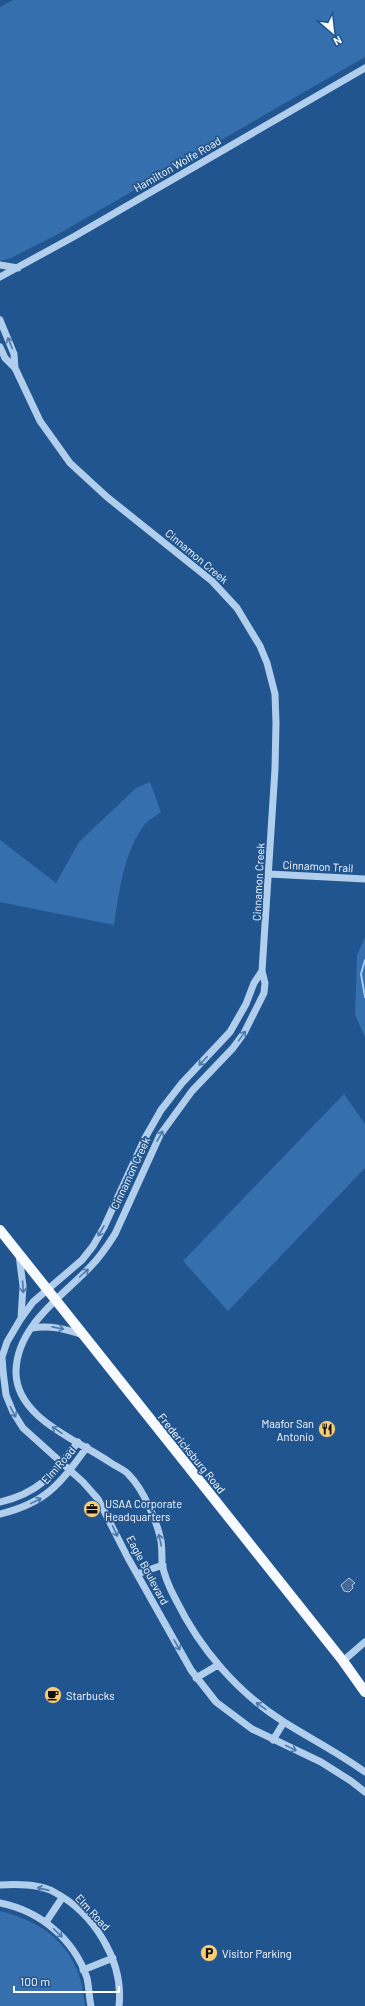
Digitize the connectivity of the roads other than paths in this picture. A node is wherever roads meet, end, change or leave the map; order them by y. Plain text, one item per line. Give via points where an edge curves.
1 (365, 68) edge
2 (0, 265) edge
3 (18, 268) junction
4 (0, 277) edge
5 (0, 320) edge
6 (0, 347) edge
7 (15, 368) junction
8 (269, 874) junction
9 (365, 879) edge
10 (262, 971) junction
11 (246, 1004) junction
12 (257, 1009) junction
13 (109, 1216) junction
14 (120, 1221) junction
15 (0, 1230) edge
16 (18, 1254) junction
17 (47, 1290) junction
18 (55, 1300) junction
19 (20, 1320) junction
20 (32, 1328) junction
21 (83, 1335) junction
22 (78, 1442) junction
23 (87, 1447) junction
24 (62, 1463) junction
25 (70, 1470) junction
26 (0, 1502) edge
27 (0, 1514) edge
28 (162, 1565) junction
29 (137, 1574) junction
30 (365, 1642) edge
31 (343, 1661) junction
32 (218, 1664) junction
33 (196, 1678) junction
34 (365, 1692) edge
35 (284, 1722) junction
36 (273, 1740) junction
37 (365, 1772) edge
38 (365, 1792) edge
39 (0, 1885) edge
40 (62, 1898) junction
41 (0, 1903) edge
42 (46, 1922) junction
43 (113, 1958) junction
44 (83, 1970) junction
45 (91, 2006) edge
46 (119, 2006) edge

1 - 3 street, Hamilton Wolfe Road
2 - 3 street
3 - 4 street, Hamilton Wolfe Road
7 -> 5 street, Cinnamon Creek via 14,354
6 - 7 street, Cinnamon Creek via 5,358
7 - 8 street, Cinnamon Creek via 40,421 70,463 107,497 212,581 237,608 260,646 268,666 276,707
8 - 9 street, Cinnamon Trail
8 - 10 street, Cinnamon Creek
10 - 11 street, Cinnamon Creek
10 - 12 street, Cinnamon Creek via 264,993
11 - 12 street
11 -> 13 street, Cinnamon Creek via 221,1043 182,1083 161,1110 139,1150
14 -> 12 street, Cinnamon Creek via 160,1135 192,1091 233,1048
13 - 14 street
13 -> 17 street, Cinnamon Creek via 93,1246 82,1260
18 -> 14 street, Cinnamon Creek via 106,1248
15 - 16 main road, Fredericksburg Road
16 - 17 main road, Fredericksburg Road
16 -> 19 street via 23,1286
17 - 18 main road, Fredericksburg Road
17 - 19 street, Eagle Boulevard via 33,1302
18 - 20 street, Eagle Boulevard
18 - 21 main road, Fredericksburg Road
19 -> 24 street, Eagle Boulevard via 7,1342 2,1357 6,1395 23,1428
20 -> 21 street via 58,1327
22 -> 20 street, Eagle Boulevard via 35,1414 19,1390 16,1373 18,1356
21 - 31 main road, Fredericksburg Road
22 - 23 street, Eagle Boulevard
22 - 24 street, Elm Road
23 - 25 street, Elm Road
28 -> 23 street, Eagle Boulevard via 161,1541 145,1498 129,1475
24 - 25 street, Eagle Boulevard
24 - 26 street, Elm Road via 31,1492
27 -> 25 street, Elm Road via 18,1510 43,1498
25 -> 29 street, Eagle Boulevard via 98,1499
28 - 29 street
28 - 32 street, Eagle Boulevard via 176,1602
29 -> 33 street, Eagle Boulevard
30 - 31 street
31 - 34 main road, Fredericksburg Road
32 - 33 street
35 -> 32 street, Eagle Boulevard via 254,1701
33 - 36 street, Eagle Boulevard via 216,1702 252,1729
35 - 36 street
35 - 37 street, Eagle Boulevard
36 -> 38 street, Eagle Boulevard via 321,1762
40 -> 39 street, Elm Road via 54,1891 21,1884
40 - 42 street
40 - 43 street, Elm Road via 72,1904 99,1932
41 - 42 street via 15,1906
42 -> 44 street via 61,1935
43 - 44 street
43 - 46 street, Elm Road via 121,1992
44 - 45 street

